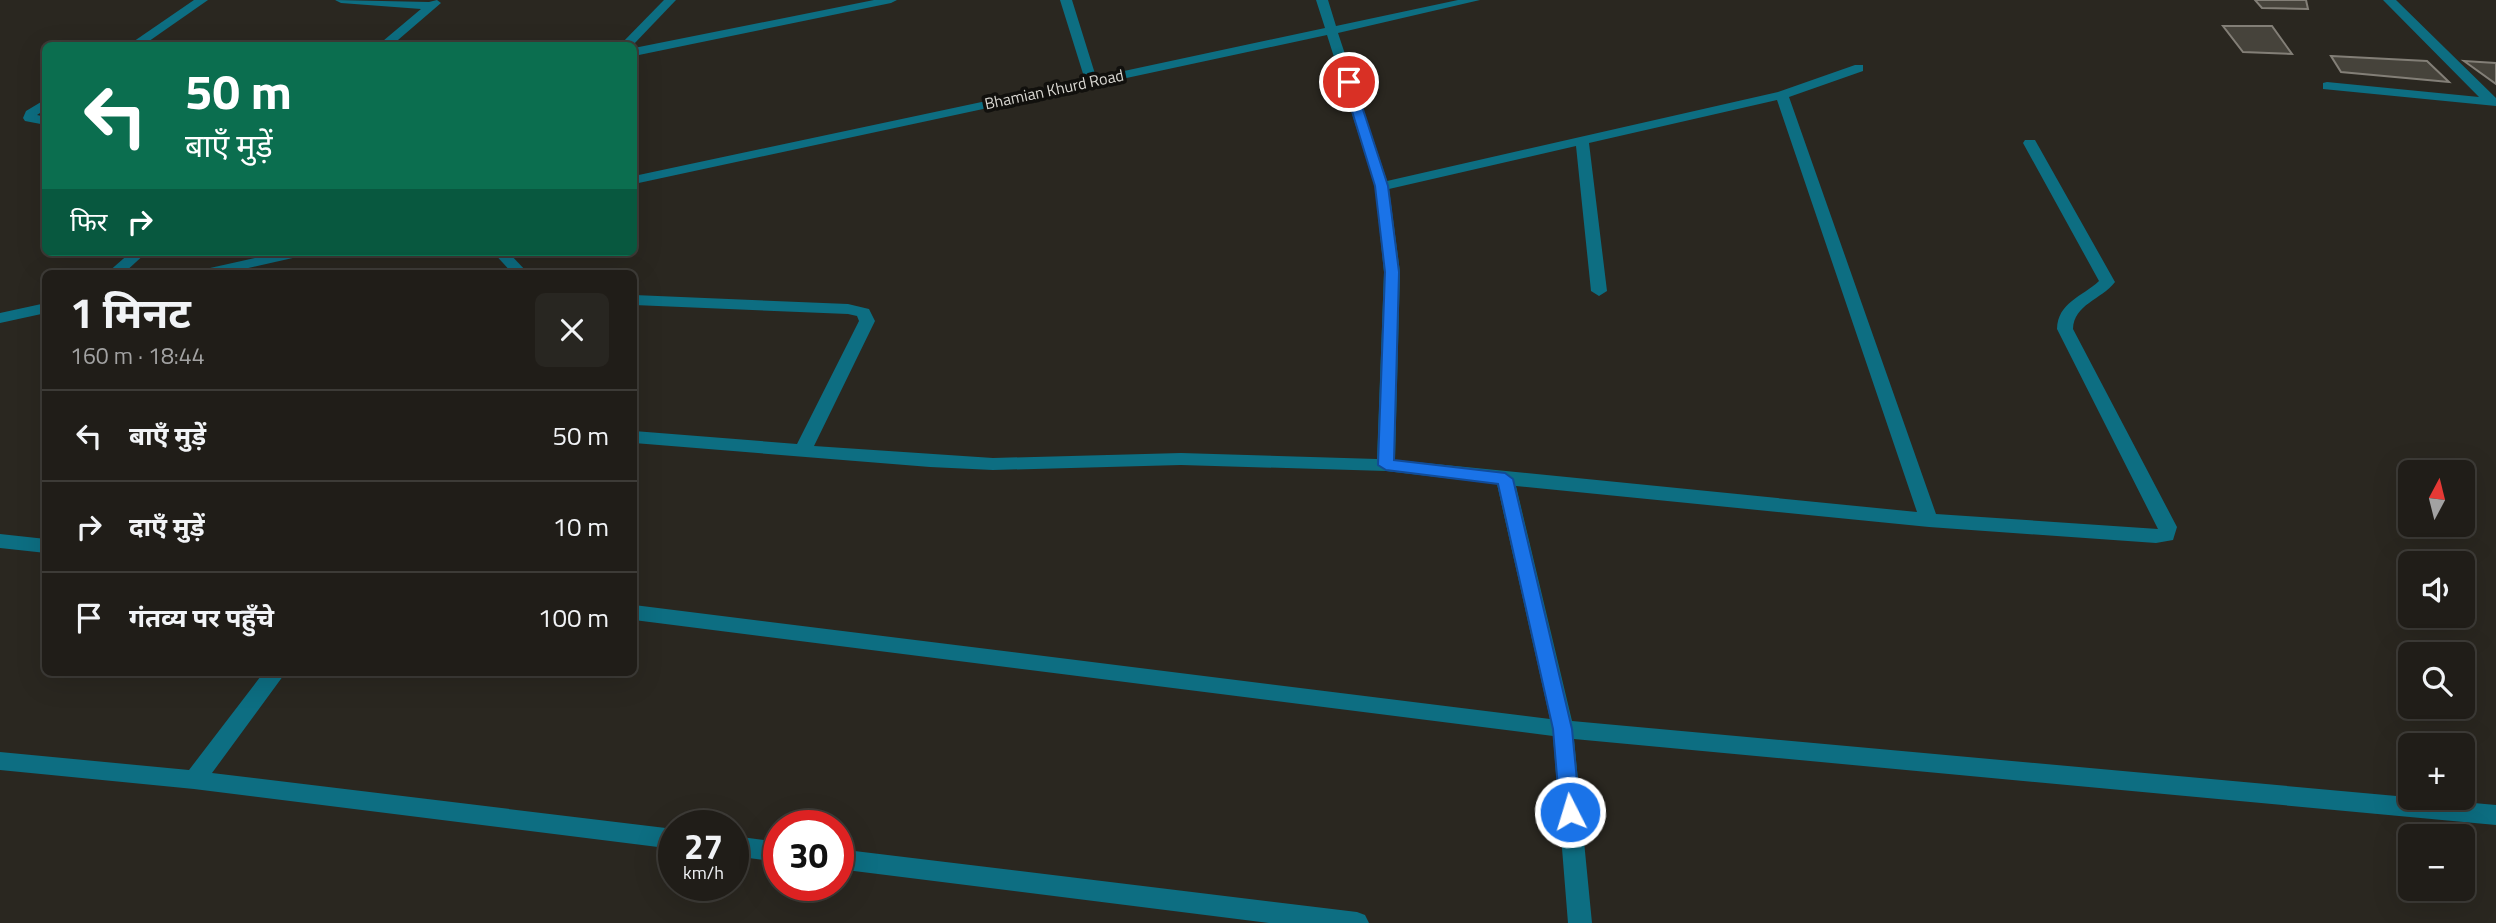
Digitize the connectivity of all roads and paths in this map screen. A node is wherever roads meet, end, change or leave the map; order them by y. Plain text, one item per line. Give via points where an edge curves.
1 (202, 0) edge
2 (341, 0) edge
3 (670, 0) edge
4 (891, 0) edge
5 (1066, 0) edge
6 (1322, 0) edge
7 (1474, 0) edge
8 (2389, 0) edge
9 (435, 3) edge
10 (1332, 30) junction
11 (138, 42) edge
12 (388, 42) edge
13 (629, 42) edge
14 (637, 51) edge
15 (1858, 68) dead end
16 (1091, 80) junction
17 (2327, 86) dead end
18 (1782, 95) junction
19 (2493, 101) edge
20 (42, 106) edge
21 (42, 120) edge
22 (1582, 141) junction
23 (2030, 143) dead end
24 (637, 179) edge
25 (1381, 186) junction
26 (135, 256) edge
27 (283, 256) edge
28 (504, 256) edge
29 (119, 270) edge
30 (220, 270) edge
31 (517, 270) edge
32 (1599, 291) dead end
33 (637, 300) edge
34 (42, 309) edge
35 (0, 317) edge
36 (637, 437) edge
37 (802, 452) junction
38 (1386, 465) junction
39 (1505, 479) junction
40 (1929, 520) junction
41 (0, 541) edge
42 (42, 546) edge
43 (637, 613) edge
44 (273, 676) edge
45 (1563, 729) junction
46 (0, 761) edge
47 (194, 780) junction
48 (2496, 816) edge
49 (658, 837) edge
50 (854, 861) edge
51 (1357, 923) edge
52 (1580, 923) edge

1 - 11 street
2 - 9 street
3 - 13 street
4 - 14 street
5 - 16 street
6 - 10 street
7 - 10 street, Bhamian Khurd Road
8 - 19 street
9 - 12 street
10 - 16 street, Bhamian Khurd Road
10 - 25 street
15 - 18 street
16 - 24 street, Bhamian Khurd Road
17 - 19 street
18 - 22 street
18 - 40 street
20 - 21 street via 30,117
22 - 25 street
22 - 32 street
23 - 40 street via 2107,282 2070,307 2065,329 2168,534 2156,537
25 - 38 street via 1392,272
26 - 29 street
27 - 30 street
28 - 31 street
33 - 37 street via 864,312 867,321
34 - 35 street
36 - 37 street
37 - 38 street via 993,464 1181,459
38 - 39 street
39 - 40 street
39 - 45 street
41 - 42 street
43 - 45 street
44 - 47 street
45 - 48 street
45 - 52 street
46 - 47 street
47 - 49 street
50 - 51 street

